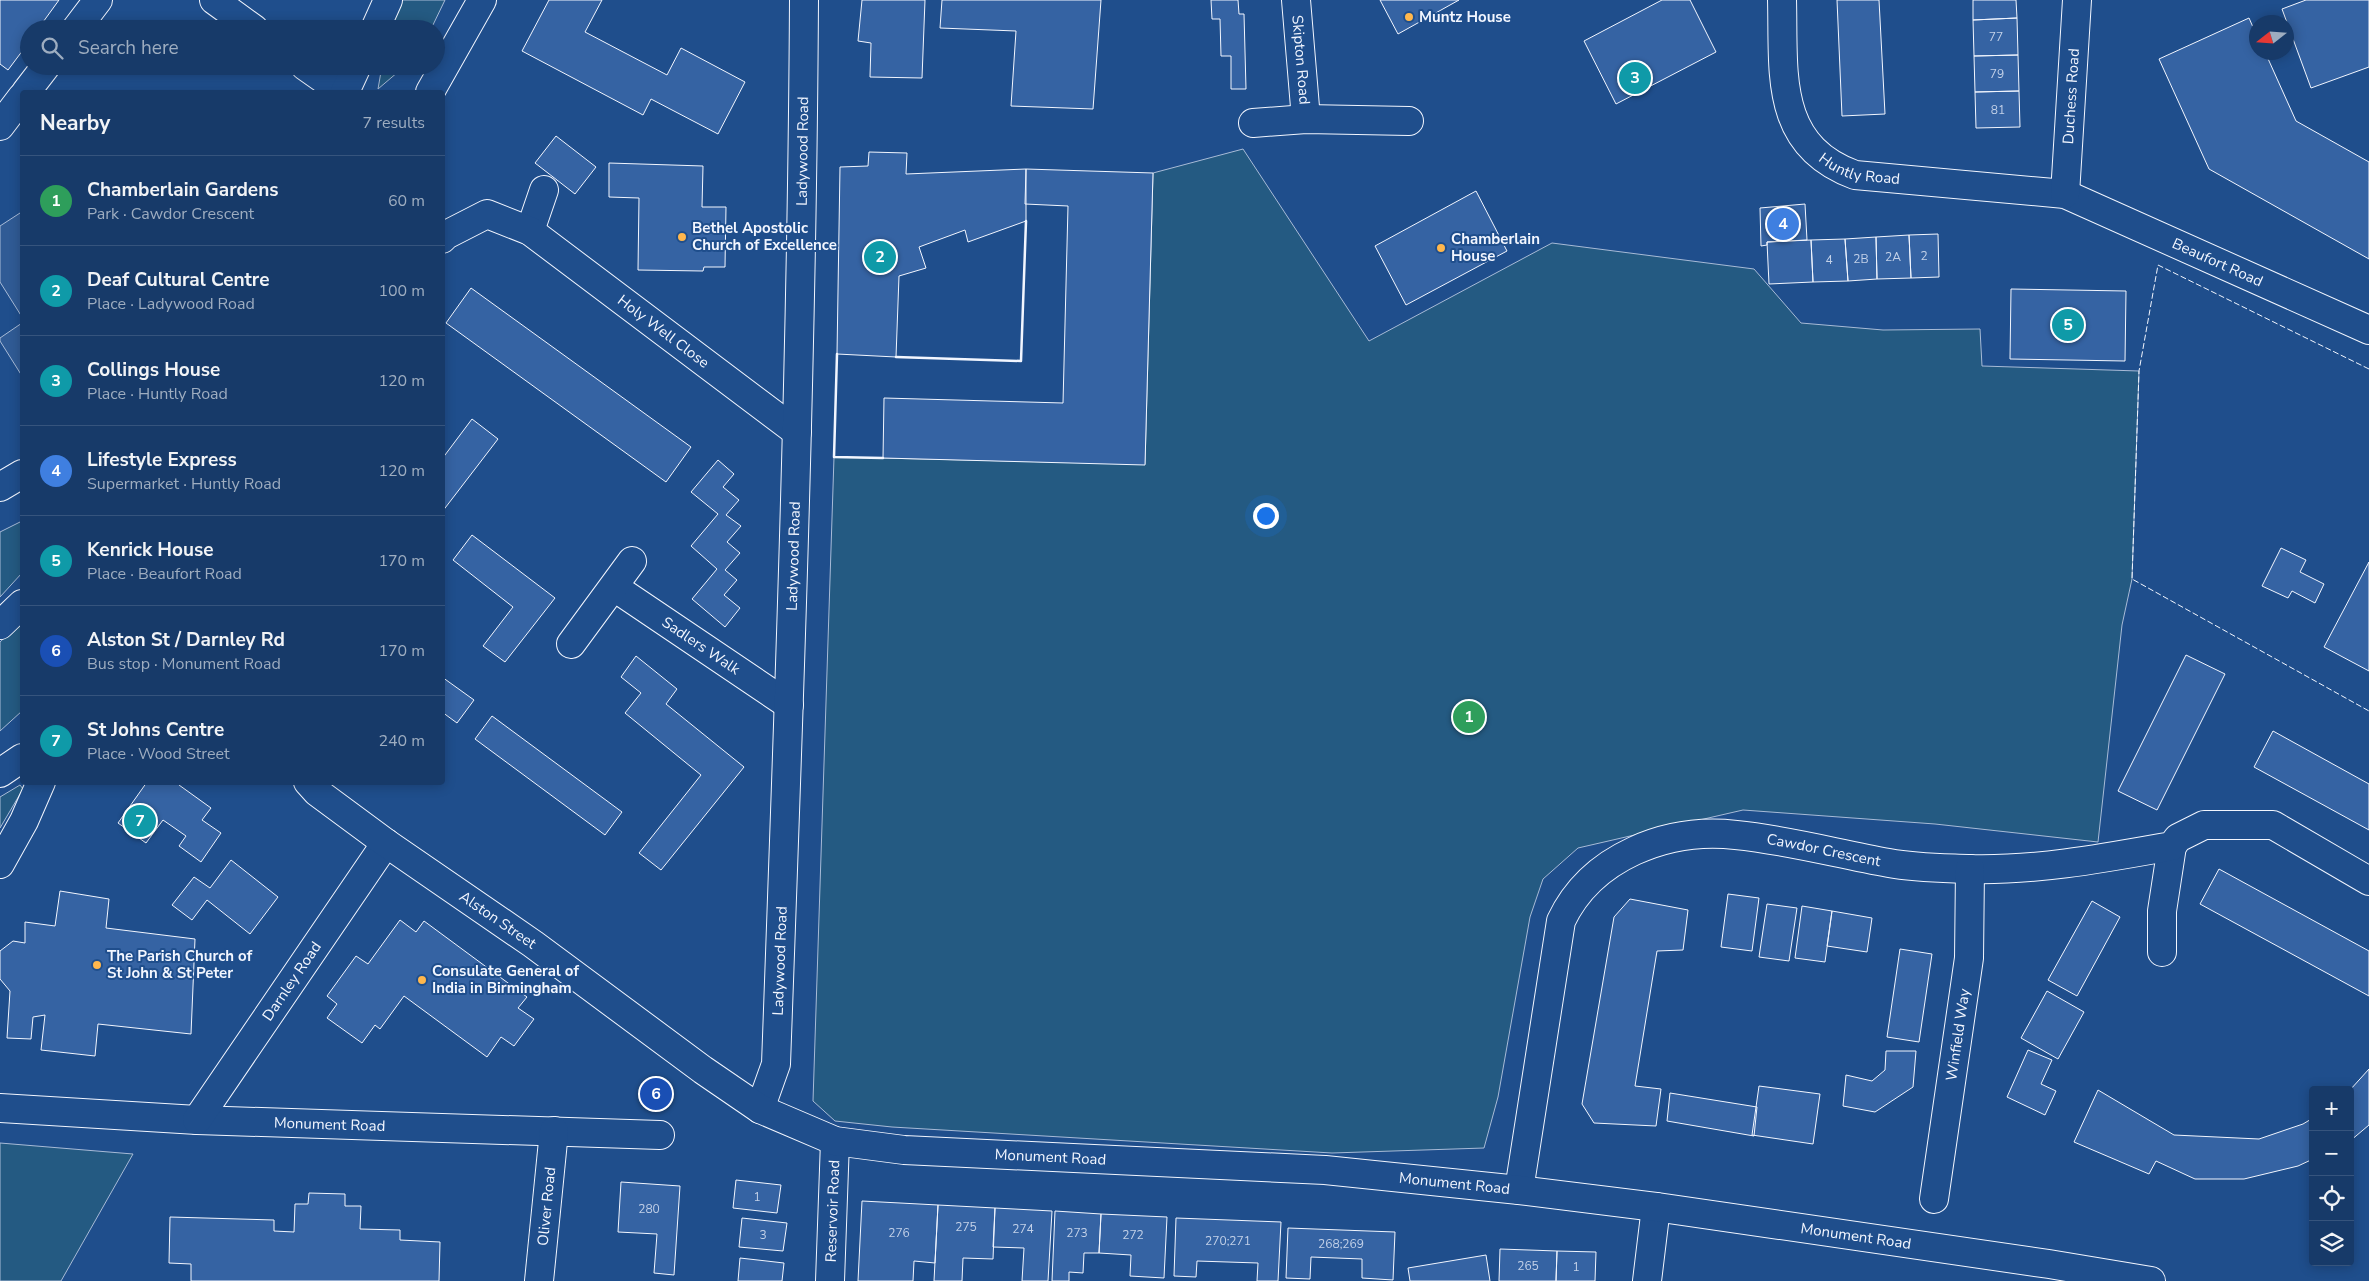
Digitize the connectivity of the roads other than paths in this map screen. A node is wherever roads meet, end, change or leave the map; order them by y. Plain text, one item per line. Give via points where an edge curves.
1 (98, 0) edge
2 (214, 0) edge
3 (388, 0) edge
4 (482, 0) edge
5 (804, 0) edge
6 (1296, 0) edge
7 (1782, 0) edge
8 (2077, 0) edge
9 (83, 20) edge
10 (242, 20) edge
11 (379, 20) edge
12 (445, 65) edge
13 (39, 75) edge
14 (318, 75) edge
15 (352, 75) edge
16 (440, 75) edge
17 (28, 90) edge
18 (341, 90) edge
19 (345, 90) edge
20 (431, 90) edge
21 (20, 100) edge
22 (1306, 119) junction
23 (1409, 121) dead end
24 (1253, 123) dead end
25 (0, 126) edge
26 (544, 190) dead end
27 (2065, 194) junction
28 (530, 231) junction
29 (445, 236) edge
30 (2369, 330) edge
31 (797, 432) junction
32 (20, 475) edge
33 (0, 487) edge
34 (20, 491) edge
35 (0, 493) edge
36 (632, 560) dead end
37 (614, 587) junction
38 (20, 606) edge
39 (0, 625) edge
40 (571, 644) dead end
41 (789, 705) junction
42 (20, 759) edge
43 (0, 773) edge
44 (40, 785) edge
45 (312, 785) edge
46 (386, 843) junction
47 (2172, 846) junction
48 (0, 864) edge
49 (1970, 869) junction
50 (2369, 881) edge
51 (2162, 952) dead end
52 (0, 1108) edge
53 (760, 1109) junction
54 (197, 1120) junction
55 (554, 1131) junction
56 (660, 1135) dead end
57 (835, 1140) junction
58 (1519, 1190) junction
59 (1934, 1199) dead end
60 (1656, 1207) junction
61 (539, 1281) edge
62 (830, 1281) edge
63 (1647, 1281) edge
64 (2151, 1281) edge

1 - 9 main road
2 - 10 main road
3 - 11 main road
4 - 12 main road
5 - 31 main road, Ladywood Road
6 - 22 main road, Skipton Road
7 - 27 main road, Huntly Road via 1787,102 1795,126 1836,168 1856,175
8 - 27 main road, Duchess Road
13 - 17 main road
14 - 18 main road
15 - 19 main road
16 - 20 main road
21 - 25 main road
22 - 23 main road, Skipton Road
22 - 24 main road, Skipton Road
26 - 28 main road
27 - 30 main road, Beaufort Road
28 - 29 main road, Holy Well Close via 487,214
28 - 31 main road, Holy Well Close
31 - 41 main road, Ladywood Road
32 - 33 main road
34 - 35 main road
36 - 37 main road
37 - 40 main road
37 - 41 main road, Sadlers Walk
38 - 39 main road
41 - 53 main road, Ladywood Road via 776,1064
42 - 43 main road
44 - 48 main road
45 - 46 main road, Alston Street
46 - 53 main road, Alston Street via 533,944
46 - 54 main road, Darnley Road
47 - 49 main road, Cawdor Crescent via 2086,861
47 - 50 main road, Cawdor Crescent via 2178,838 2204,825 2273,825
47 - 51 main road via 2162,911
49 - 58 main road, Cawdor Crescent via 1891,864 1806,845 1734,834 1668,841 1636,850 1603,868 1580,888 1568,904 1557,936
49 - 59 main road, Winfield Way via 1969,958
52 - 54 main road, Monument Road
53 - 57 main road, Monument Road
54 - 55 main road, Monument Road
55 - 56 main road, Monument Road
55 - 61 main road, Oliver Road
57 - 58 main road, Monument Road via 904,1150 1325,1170
57 - 62 main road, Reservoir Road
58 - 60 main road, Monument Road
60 - 63 main road
60 - 64 main road, Monument Road

